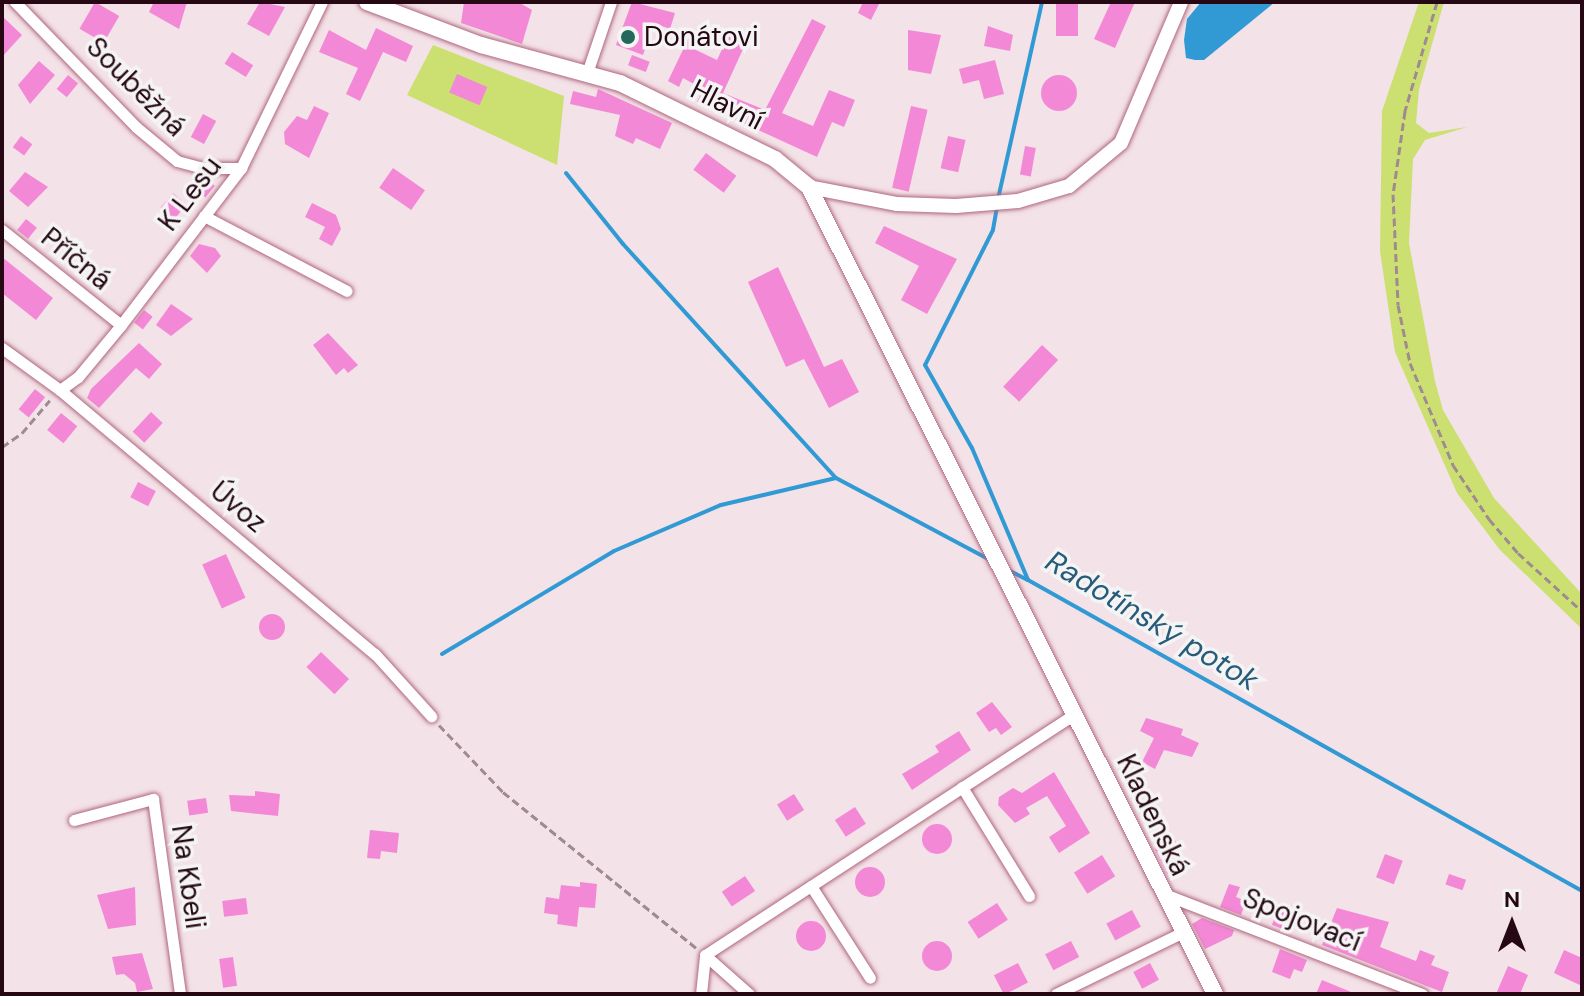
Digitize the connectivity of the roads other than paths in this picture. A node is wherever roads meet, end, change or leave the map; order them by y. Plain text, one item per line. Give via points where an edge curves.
1 (15, 2) edge
2 (322, 2) edge
3 (367, 2) edge
4 (611, 2) edge
5 (1181, 2) edge
6 (587, 73) junction
7 (241, 168) junction
8 (809, 187) junction
9 (204, 216) junction
10 (2, 230) edge
11 (347, 291) dead end
12 (121, 325) junction
13 (2, 348) edge
14 (60, 390) junction
15 (1047, 657) joint
16 (1074, 714) junction
17 (431, 716) road end
18 (962, 787) junction
19 (74, 820) dead end
20 (811, 886) junction
21 (1163, 894) junction
22 (1029, 896) dead end
23 (1183, 932) junction
24 (705, 955) junction
25 (870, 978) dead end
26 (180, 994) edge
27 (701, 994) edge
28 (749, 994) edge
29 (1056, 994) edge
30 (1215, 994) edge
31 (1422, 994) edge

1 - 7 street, Souběžná via 136,127 177,161 203,168
2 - 7 street, K Lesu
3 - 6 main road, Hlavní via 481,45
4 - 6 street
5 - 8 street via 1121,143 1069,186 1018,201 956,206 897,204
6 - 8 main road, Hlavní via 656,98 746,143
7 - 9 street, K Lesu
8 - 15 main road, Hlavní
9 - 11 street
9 - 12 street, K Lesu
10 - 12 street, Příčná
12 - 14 street, K Lesu via 78,377
13 - 14 street, Úvoz
14 - 17 street, Úvoz via 375,654
15 - 16 main road, Kladenská
16 - 18 street
16 - 21 main road, Kladenská
18 - 20 street
18 - 22 street
19 - 26 street, Na Kbeli via 153,799
20 - 24 street
20 - 25 street
21 - 23 main road, Kladenská
21 - 31 street, Spojovací
23 - 29 street
23 - 30 main road, Kladenská
24 - 27 street
24 - 28 street

